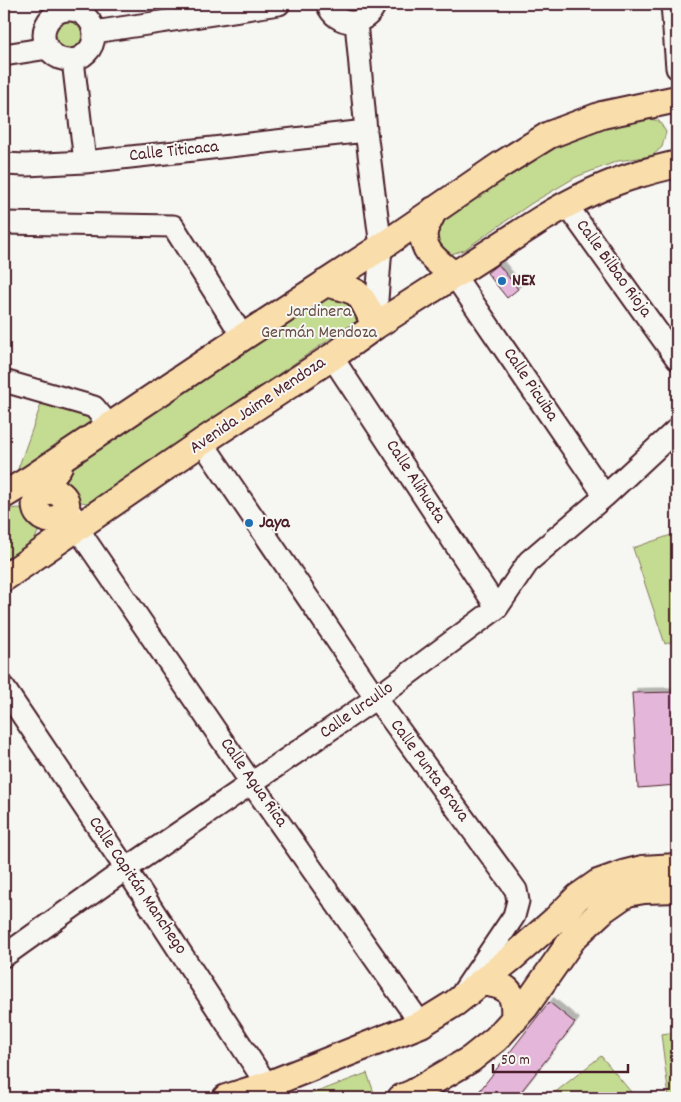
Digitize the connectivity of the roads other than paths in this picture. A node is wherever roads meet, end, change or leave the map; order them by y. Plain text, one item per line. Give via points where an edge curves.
1 (278, 4) edge
2 (327, 4) edge
3 (374, 4) edge
4 (672, 4) edge
5 (66, 7) edge
6 (356, 22) junction
7 (94, 32) junction
8 (48, 48) junction
9 (4, 55) edge
10 (73, 60) junction
11 (677, 68) edge
12 (677, 99) edge
13 (366, 131) junction
14 (85, 162) junction
15 (4, 164) edge
16 (677, 164) edge
17 (566, 204) junction
18 (434, 210) junction
19 (4, 223) edge
20 (381, 247) junction
21 (454, 274) junction
22 (325, 283) junction
23 (375, 326) junction
24 (243, 336) junction
25 (332, 356) junction
26 (677, 359) edge
27 (4, 381) edge
28 (110, 426) junction
29 (677, 429) edge
30 (202, 442) junction
31 (4, 495) edge
32 (605, 496) junction
33 (4, 502) edge
34 (56, 511) junction
35 (4, 578) edge
36 (498, 608) junction
37 (4, 688) edge
38 (376, 698) junction
39 (252, 784) junction
40 (677, 867) edge
41 (126, 869) junction
42 (643, 880) junction
43 (677, 889) edge
44 (534, 939) junction
45 (4, 956) edge
46 (556, 962) junction
47 (497, 969) junction
48 (455, 1003) junction
49 (514, 1020) junction
50 (421, 1024) junction
51 (268, 1085) junction
52 (226, 1098) edge
53 (401, 1098) edge

1 - 7 street
2 - 6 street via 341,20
3 - 6 street via 369,14
4 - 11 street
5 - 7 street via 88,18
5 - 8 street via 46,24 44,40
6 - 13 street
7 - 10 street via 94,40 87,53
8 - 9 street
8 - 10 street via 58,58
10 - 14 street
12 - 18 main road, Avenida Jaime Mendoza via 602,115 550,136
13 - 14 street, Calle Titicaca
13 - 20 street
14 - 15 street, Calle Titicaca
16 - 17 main road, Avenida Jaime Mendoza via 638,174
17 - 21 main road, Avenida Jaime Mendoza
17 - 26 street, Calle Bilbao Rioja
18 - 20 main road, Avenida Jaime Mendoza
18 - 21 main road via 424,230 424,244 432,257
19 - 24 street via 173,226
20 - 22 main road, Avenida Jaime Mendoza
20 - 23 street
21 - 23 main road, Avenida Jaime Mendoza
21 - 32 street, Calle Picuiba
22 - 23 main road via 357,293
22 - 24 main road, Avenida Jaime Mendoza
23 - 25 main road, Avenida Jaime Mendoza
24 - 28 main road, Avenida Jaime Mendoza
25 - 30 main road, Avenida Jaime Mendoza
25 - 36 street, Calle Alihuata
27 - 28 street via 94,407
28 - 34 main road, Avenida Jaime Mendoza via 69,453
29 - 32 street, Calle Urcullo
30 - 34 main road, Avenida Jaime Mendoza
30 - 38 street, Calle Punta Brava
31 - 34 main road
32 - 36 street, Calle Urcullo via 529,561
33 - 34 main road
34 - 35 main road, Avenida Jaime Mendoza via 37,556
34 - 39 street, Calle Agua Rica
36 - 38 street, Calle Urcullo
37 - 41 street, Calle Capitán Manchego
38 - 39 street, Calle Urcullo
38 - 47 street, Calle Punta Brava via 516,890 518,901
39 - 41 street, Calle Urcullo
39 - 50 street, Calle Agua Rica
40 - 42 main road
41 - 45 street, Calle Urcullo
41 - 51 street, Calle Capitán Manchego
42 - 43 main road
42 - 44 main road via 626,873 598,883 578,897
42 - 46 main road via 574,937
44 - 46 main road via 534,962 539,966
44 - 47 main road
46 - 49 main road
47 - 48 main road
47 - 48 street, Calle Punta Brava
47 - 49 main road via 515,1006
48 - 50 main road
49 - 53 main road via 471,1059
50 - 51 main road
51 - 52 main road

